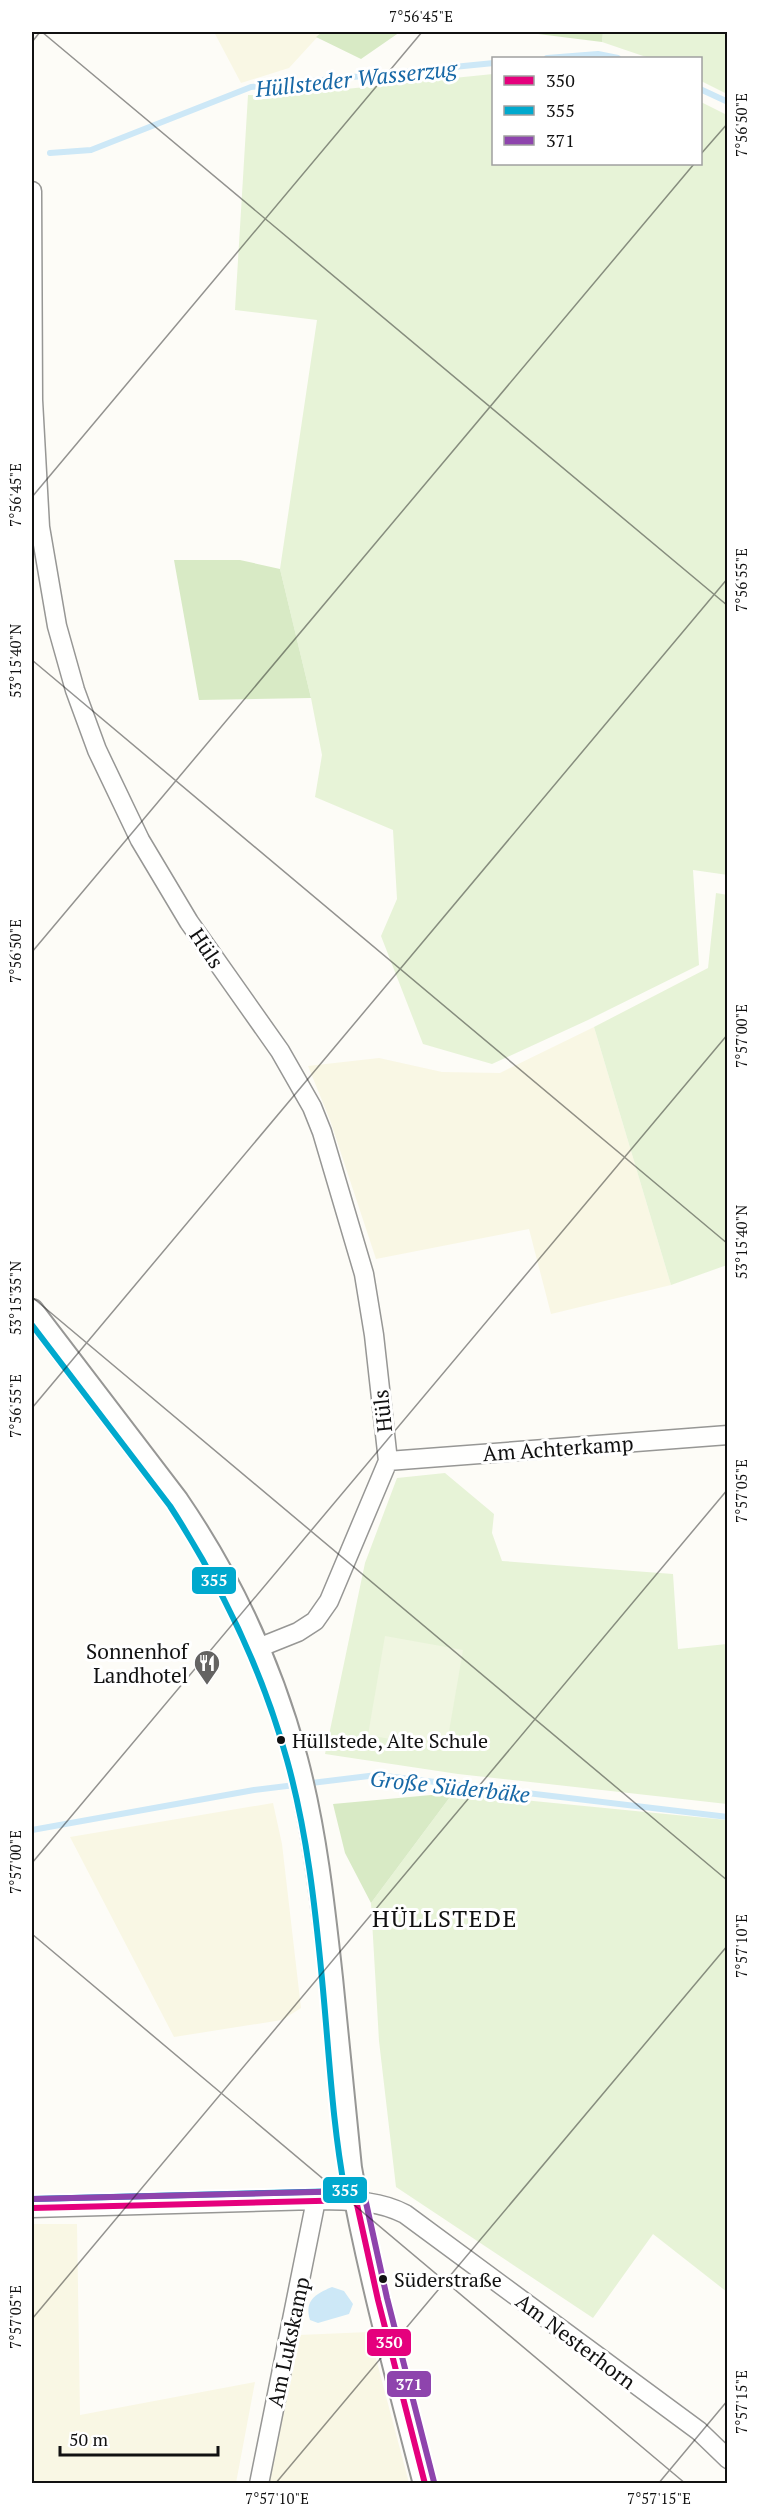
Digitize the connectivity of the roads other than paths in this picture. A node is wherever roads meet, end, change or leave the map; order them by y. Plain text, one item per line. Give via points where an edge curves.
1 (32, 191) edge
2 (32, 1311) edge
3 (728, 1435) edge
4 (388, 1461) junction
5 (258, 1648) junction
6 (316, 2200) junction
7 (356, 2200) junction
8 (32, 2208) edge
9 (728, 2459) edge
10 (259, 2484) edge
11 (425, 2484) edge

1 - 4 street, Hüls via 33,400 40,527 57,626 97,750 140,840 189,922 280,1051 322,1132 364,1274
2 - 5 street via 183,1509 215,1559
3 - 4 street, Am Achterkamp
4 - 5 street, Hüls via 329,1601 315,1621
5 - 7 street via 278,1699 308,1810
6 - 7 street
6 - 8 street
6 - 10 street, Am Lukskamp
7 - 9 street, Am Nesterhorn via 388,2205 405,2214 699,2431
7 - 11 street

